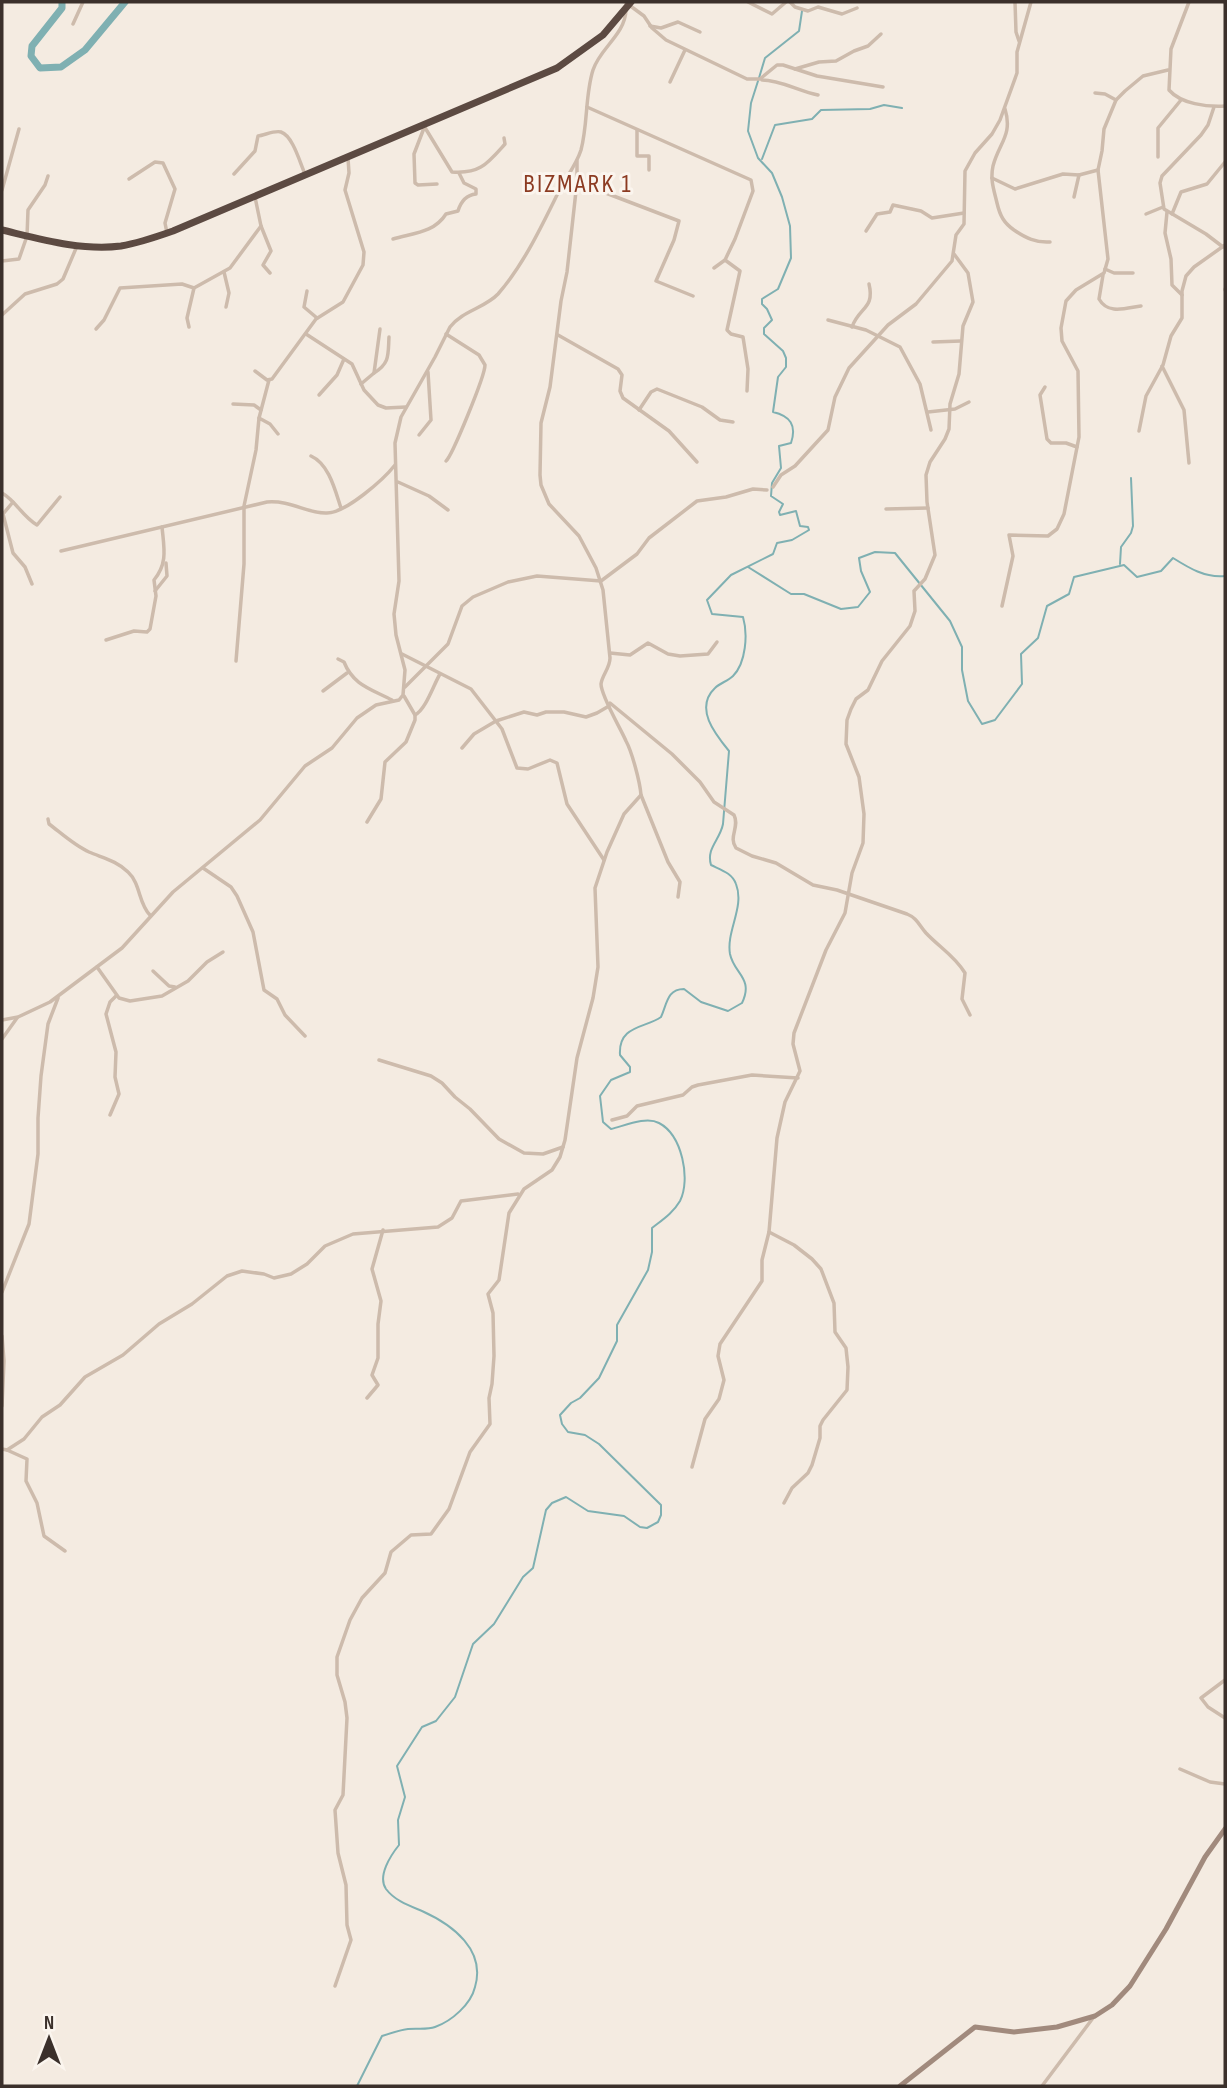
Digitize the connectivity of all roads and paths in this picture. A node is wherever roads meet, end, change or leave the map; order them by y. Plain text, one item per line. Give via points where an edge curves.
1 (83, 2) edge
2 (748, 2) edge
3 (788, 2) edge
4 (1015, 2) edge
5 (1031, 2) edge
6 (1189, 2) edge
7 (628, 5) edge
8 (857, 8) dead end
9 (73, 24) dead end
10 (650, 26) junction
11 (700, 32) dead end
12 (881, 34) dead end
13 (1020, 42) junction
14 (685, 50) junction
15 (793, 69) junction
16 (1168, 70) junction
17 (760, 79) junction
18 (670, 82) dead end
19 (883, 87) dead end
20 (1095, 93) dead end
21 (818, 94) dead end
22 (1116, 100) junction
23 (1181, 100) junction
24 (1225, 106) edge
25 (587, 107) junction
26 (1005, 107) junction
27 (1214, 107) junction
28 (424, 126) junction
29 (19, 129) dead end
30 (637, 130) junction
31 (505, 138) dead end
32 (1158, 157) dead end
33 (348, 158) junction
34 (577, 161) junction
35 (1225, 162) edge
36 (649, 170) dead end
37 (1098, 170) junction
38 (459, 173) junction
39 (234, 174) dead end
40 (305, 174) junction
41 (1079, 175) junction
42 (48, 176) dead end
43 (992, 178) junction
44 (129, 179) dead end
45 (577, 182) junction
46 (437, 184) dead end
47 (2, 190) edge
48 (255, 197) junction
49 (1074, 197) dead end
50 (1163, 207) junction
51 (1169, 213) junction
52 (964, 214) junction
53 (1146, 214) dead end
54 (261, 226) junction
55 (2, 230) edge
56 (866, 231) dead end
57 (167, 233) junction
58 (27, 236) junction
59 (393, 239) dead end
60 (1050, 242) dead end
61 (77, 246) junction
62 (1224, 246) edge
63 (954, 254) junction
64 (725, 260) junction
65 (2, 261) edge
66 (714, 268) dead end
67 (1105, 271) junction
68 (224, 272) junction
69 (270, 273) dead end
70 (1133, 273) dead end
71 (869, 284) dead end
72 (194, 288) junction
73 (307, 291) dead end
74 (1182, 295) junction
75 (693, 296) dead end
76 (1141, 306) dead end
77 (226, 307) dead end
78 (2, 315) edge
79 (317, 318) junction
80 (828, 320) dead end
81 (189, 327) dead end
82 (852, 327) junction
83 (380, 329) dead end
84 (96, 330) dead end
85 (306, 334) junction
86 (446, 334) junction
87 (558, 335) junction
88 (389, 337) dead end
89 (878, 337) junction
90 (961, 341) junction
91 (933, 342) dead end
92 (344, 359) junction
93 (1162, 366) junction
94 (428, 370) junction
95 (255, 372) dead end
96 (374, 373) junction
97 (270, 380) junction
98 (361, 384) junction
99 (1045, 387) dead end
100 (747, 391) dead end
101 (319, 395) dead end
102 (969, 402) dead end
103 (233, 404) dead end
104 (406, 407) junction
105 (261, 410) junction
106 (639, 410) junction
107 (950, 410) junction
108 (928, 412) junction
109 (259, 418) junction
110 (733, 422) dead end
111 (931, 430) dead end
112 (1139, 431) dead end
113 (278, 434) dead end
114 (419, 435) dead end
115 (1076, 447) junction
116 (310, 456) dead end
117 (446, 461) dead end
118 (697, 462) dead end
119 (396, 463) junction
120 (1189, 463) dead end
121 (397, 481) junction
122 (774, 487) dead end
123 (767, 490) dead end
124 (2, 493) edge
125 (61, 497) dead end
126 (13, 502) junction
127 (244, 506) junction
128 (341, 508) junction
129 (928, 508) junction
130 (886, 509) dead end
131 (448, 510) dead end
132 (162, 527) junction
133 (61, 551) dead end
134 (165, 559) junction
135 (601, 581) junction
136 (32, 584) dead end
137 (155, 591) junction
138 (1002, 606) dead end
139 (106, 640) dead end
140 (717, 642) dead end
141 (610, 653) junction
142 (402, 654) junction
143 (338, 659) dead end
144 (236, 661) dead end
145 (426, 667) junction
146 (348, 673) junction
147 (440, 674) junction
148 (405, 687) junction
149 (323, 691) dead end
150 (403, 695) junction
151 (392, 701) junction
152 (609, 704) junction
153 (415, 715) junction
154 (496, 720) junction
155 (462, 748) dead end
156 (641, 795) junction
157 (48, 819) dead end
158 (367, 822) dead end
159 (604, 860) junction
160 (203, 868) junction
161 (848, 894) junction
162 (678, 897) dead end
163 (150, 915) junction
164 (223, 952) dead end
165 (97, 967) junction
166 (153, 971) dead end
167 (175, 987) junction
168 (59, 995) junction
169 (116, 996) junction
170 (970, 1014) dead end
171 (18, 1017) junction
172 (2, 1020) edge
173 (305, 1036) dead end
174 (2, 1039) edge
175 (379, 1060) dead end
176 (798, 1078) junction
177 (110, 1115) dead end
178 (612, 1120) dead end
179 (563, 1147) junction
180 (520, 1193) junction
181 (383, 1230) junction
182 (769, 1232) junction
183 (2, 1292) edge
184 (2, 1336) edge
185 (367, 1398) dead end
186 (2, 1406) edge
187 (4, 1449) edge
188 (692, 1468) dead end
189 (784, 1503) dead end
190 (65, 1551) dead end
191 (1225, 1680) edge
192 (1225, 1718) edge
193 (1180, 1769) dead end
194 (1225, 1784) edge
195 (1225, 1829) edge
196 (335, 1986) dead end
197 (1095, 2016) junction
198 (900, 2086) edge
199 (1042, 2086) edge

1 - 9 street
2 - 3 street via 772,14
3 - 8 street via 808,11 818,6 842,14
4 - 13 street
5 - 13 street
6 - 16 street via 1171,46
7 - 10 street
7 - 25 street via 621,27 592,71
7 - 28 highway via 592,45 557,68
10 - 11 street via 678,22
10 - 14 street
12 - 15 street via 868,46 836,61
13 - 26 street via 1017,73
14 - 17 street via 747,79
14 - 18 street
15 - 17 street via 777,65
15 - 19 street
16 - 22 street via 1141,78
16 - 23 street via 1169,90
17 - 21 street
20 - 22 street
22 - 37 street via 1104,129
23 - 27 street
23 - 32 street via 1158,128
24 - 27 street
25 - 30 street
25 - 34 street
26 - 43 street via 1007,132
26 - 52 street via 996,128 967,167
27 - 50 street via 1201,135 1161,178
28 - 33 highway
28 - 38 street via 444,163
28 - 46 street via 414,154 415,183
29 - 47 street
30 - 36 street via 637,156 649,156
30 - 64 street via 751,180 753,191
31 - 38 street via 505,144 481,169
33 - 40 highway
33 - 79 street via 345,190 364,260 344,302
34 - 45 street
34 - 86 street via 498,293 457,319
35 - 51 street via 1207,184 1181,192
37 - 41 street
37 - 67 street via 1108,245
38 - 59 street via 477,194 469,194 458,211 446,214 426,231
39 - 40 street via 255,150 258,136 278,131 289,139
40 - 48 highway
41 - 43 street via 1063,174 1015,188
41 - 49 street
42 - 58 street via 28,210
43 - 60 street via 1004,221 1030,240
44 - 57 street via 155,162 163,163 175,189 164,223
45 - 75 street via 679,221 656,281
45 - 87 street
48 - 54 street
48 - 57 highway
50 - 51 street
50 - 53 street
51 - 62 street
51 - 74 street via 1165,233 1172,285
52 - 56 street via 932,218 893,205 890,212 874,217
52 - 63 street
54 - 68 street
54 - 69 street via 271,251 263,265
55 - 58 highway
57 - 61 highway via 119,246
58 - 61 highway
58 - 65 street via 19,259
61 - 78 street via 63,279 25,293
62 - 74 street via 1192,269
63 - 89 street via 929,290
63 - 90 street via 968,273 973,293
64 - 66 street
64 - 100 street via 740,271 727,330 743,337
67 - 70 street
67 - 76 street via 1099,299 1103,306
67 - 115 street via 1066,301 1061,328 1062,341 1078,371
68 - 72 street
68 - 77 street via 229,293
71 - 82 street via 869,305 855,317
72 - 81 street
72 - 84 street via 120,288
73 - 79 street via 304,307
74 - 93 street via 1182,318
79 - 85 street
80 - 82 street
82 - 89 street
83 - 96 street
85 - 92 street
85 - 97 street
86 - 94 street
86 - 117 street via 479,355 485,365
87 - 106 street via 621,372 621,394
87 - 135 street via 541,423 541,485 549,504 586,548
88 - 96 street via 387,359
89 - 108 street via 900,347 917,376
89 - 122 street via 845,374 828,430
90 - 91 street
90 - 107 street
92 - 98 street via 355,367
92 - 101 street
93 - 112 street via 1146,396
93 - 120 street via 1184,410
94 - 104 street
94 - 114 street via 431,420
95 - 97 street
96 - 98 street
97 - 105 street
98 - 104 street via 382,407
99 - 115 street via 1040,395 1047,439
102 - 107 street
103 - 105 street
104 - 119 street via 397,428
105 - 109 street
106 - 110 street via 657,389
106 - 118 street via 672,433
107 - 108 street
107 - 129 street via 947,437 926,471
108 - 111 street
109 - 113 street
109 - 127 street
115 - 138 street via 1066,507 1057,529 1045,537 1009,535 1012,561
116 - 128 street via 323,465
119 - 121 street
119 - 128 street via 376,486
121 - 131 street
121 - 142 street via 399,581 394,621
123 - 135 street via 697,501
124 - 126 street
125 - 126 street via 37,525
126 - 136 street via 3,514 7,536
127 - 128 street via 277,501 328,513
127 - 132 street
127 - 144 street
129 - 130 street
129 - 161 street via 935,555 916,589 914,616 868,690 856,699 847,720 846,744 859,777 865,823
132 - 133 street
132 - 134 street
134 - 137 street via 154,580
134 - 137 street via 167,576
135 - 141 street
135 - 145 street via 537,576 473,597 463,607 448,644
137 - 139 street via 147,632
140 - 141 street via 705,655 672,656 648,643 630,654
141 - 152 street via 609,669 601,684
142 - 145 street
142 - 148 street
143 - 146 street
145 - 147 street
145 - 148 street
146 - 149 street
146 - 151 street
147 - 153 street via 424,707
147 - 154 street via 471,689
148 - 150 street
150 - 151 street
150 - 153 street
151 - 160 street via 357,718 328,752 305,765 260,820
152 - 154 street via 592,716 526,712
152 - 156 street via 629,746
152 - 161 street via 687,767 719,806 730,811 736,820 732,838 736,848 776,863 813,885
153 - 158 street via 406,742 385,762 381,799
154 - 155 street
154 - 159 street via 517,768 528,769 550,760 557,763 567,804
156 - 159 street via 626,810
156 - 162 street via 680,882
157 - 163 street via 48,824 83,849 128,871
159 - 179 street via 595,888 597,978
160 - 163 street
160 - 173 street via 231,887 253,932 264,990 277,999
161 - 170 street via 916,919 965,973 962,999
161 - 176 street via 845,913 796,1026
163 - 165 street via 122,948
164 - 167 street
165 - 168 street
165 - 169 street
166 - 167 street
167 - 169 street via 162,996 137,1001
168 - 171 street
168 - 183 street via 48,1024 41,1076 29,1224
169 - 177 street via 106,1016 116,1052 119,1094
171 - 172 street
171 - 174 street
175 - 179 street via 442,1083 499,1139 524,1153 542,1154
176 - 178 street via 752,1075 698,1085 683,1095 637,1105 627,1116
176 - 182 street via 785,1102 778,1138
179 - 180 street via 552,1170
180 - 181 street via 461,1201 452,1218 438,1227
180 - 196 street via 507,1218 499,1280 488,1297 494,1344 490,1423 470,1452 449,1509 431,1534 411,1535 389,1555 385,1573 362,1598 350,1620 337,1657 347,1718 343,1795 335,1810 351,1943
181 - 185 street via 372,1269 380,1301 378,1358 372,1375 378,1385
181 - 187 street via 335,1241 291,1274 274,1278 242,1271 228,1276 123,1355 85,1377 24,1439
182 - 188 street via 762,1281 718,1350 724,1380 719,1399 705,1419
182 - 189 street via 794,1245 821,1269 834,1303 835,1332 846,1348 848,1367 847,1390 822,1420 812,1465
184 - 186 street
187 - 190 street via 27,1459 26,1481 37,1503 44,1536
191 - 192 street via 1201,1698
193 - 194 street
195 - 197 street via 1130,1986
197 - 198 street via 1024,2032 975,2026
197 - 199 street

